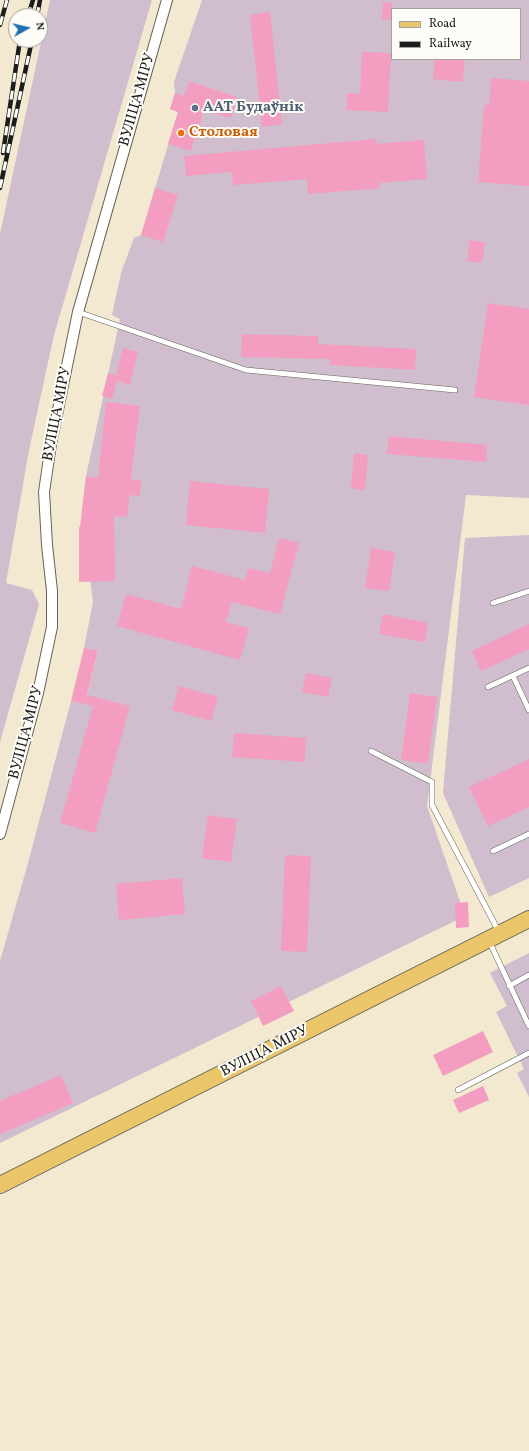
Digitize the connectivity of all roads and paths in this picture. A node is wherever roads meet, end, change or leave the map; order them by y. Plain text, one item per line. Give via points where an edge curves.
1 (167, 0) edge
2 (78, 312) junction
3 (455, 390) dead end
4 (529, 591) edge
5 (493, 603) dead end
6 (529, 668) edge
7 (513, 676) junction
8 (488, 687) dead end
9 (529, 710) edge
10 (371, 751) dead end
11 (0, 834) edge
12 (529, 834) edge
13 (493, 851) dead end
14 (529, 919) edge
15 (494, 936) junction
16 (529, 975) edge
17 (509, 986) junction
18 (529, 1026) edge
19 (529, 1053) edge
20 (458, 1090) dead end
21 (0, 1184) edge

1 - 2 street, ВУЛІЦА МІРУ
2 - 3 lane via 246,370
2 - 11 street, ВУЛІЦА МІРУ via 51,444 44,492 52,591 52,627 38,694
4 - 5 lane
6 - 7 lane
7 - 8 lane
7 - 9 lane
10 - 15 lane via 432,782 432,804
12 - 13 lane
14 - 15 main road, ВУЛІЦА МІРУ
15 - 17 lane
15 - 21 main road, ВУЛІЦА МІРУ
16 - 17 lane
17 - 18 lane
19 - 20 lane

